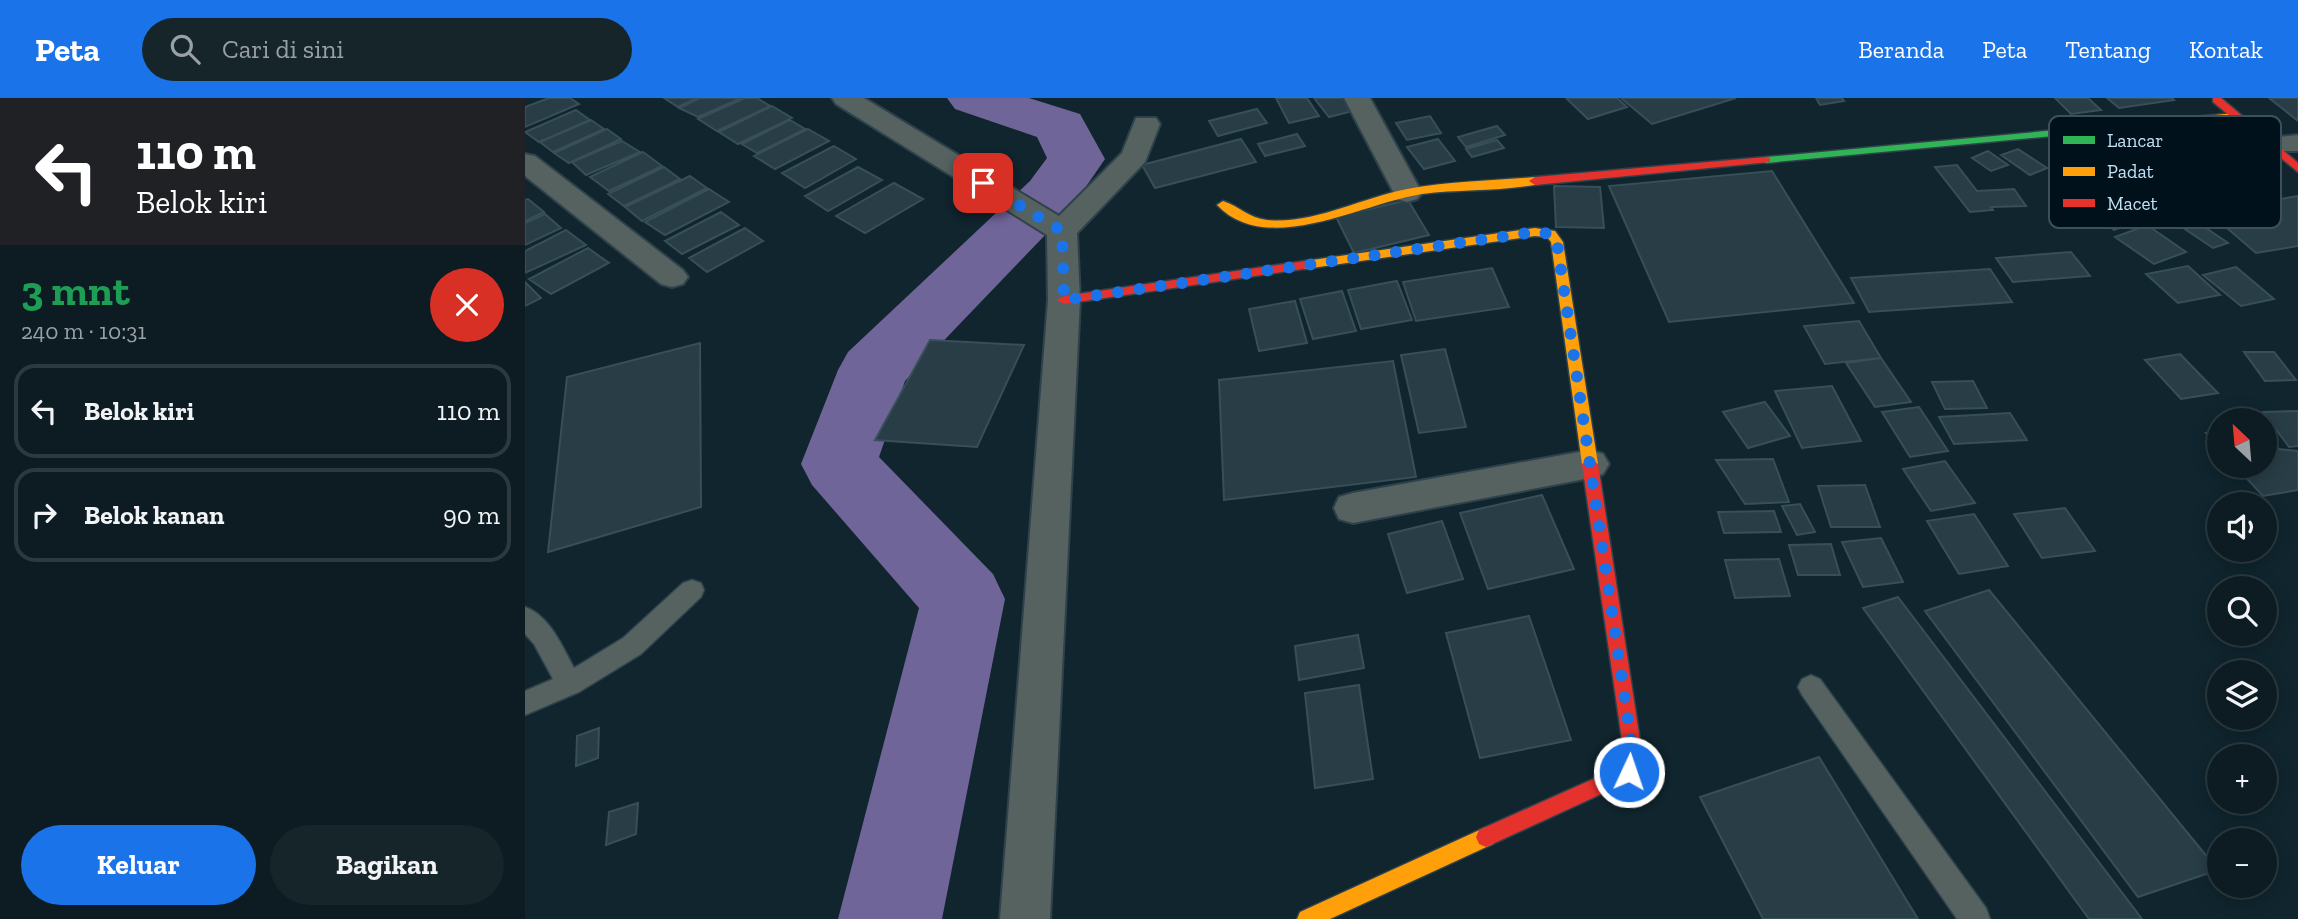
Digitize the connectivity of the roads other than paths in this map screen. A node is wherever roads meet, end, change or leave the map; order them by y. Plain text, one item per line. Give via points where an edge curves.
1 (845, 98) edge
2 (1357, 98) edge
3 (2214, 98) edge
4 (2235, 116) edge
5 (1146, 124) dead end
6 (2049, 133) edge
7 (2281, 154) edge
8 (525, 162) edge
9 (2298, 169) edge
10 (1407, 193) junction
11 (1223, 205) dead end
12 (1056, 227) junction
13 (672, 277) dead end
14 (1064, 300) junction
15 (1590, 464) junction
16 (1353, 508) dead end
17 (692, 590) dead end
18 (525, 618) edge
19 (570, 684) junction
20 (1811, 687) dead end
21 (525, 703) edge
22 (1025, 919) edge
23 (1307, 919) edge
24 (1975, 919) edge

1 - 12 street
2 - 10 street
3 - 4 street
5 - 12 street via 1135,156
6 - 10 street
7 - 9 street
8 - 13 street
10 - 11 street via 1283,224 1252,223
12 - 14 street
14 - 15 street via 1535,232 1551,234 1557,243
14 - 22 street
15 - 16 street
15 - 23 street via 1632,747 1629,772
17 - 19 lane via 632,646
18 - 19 lane via 543,636
19 - 21 lane
20 - 24 lane

